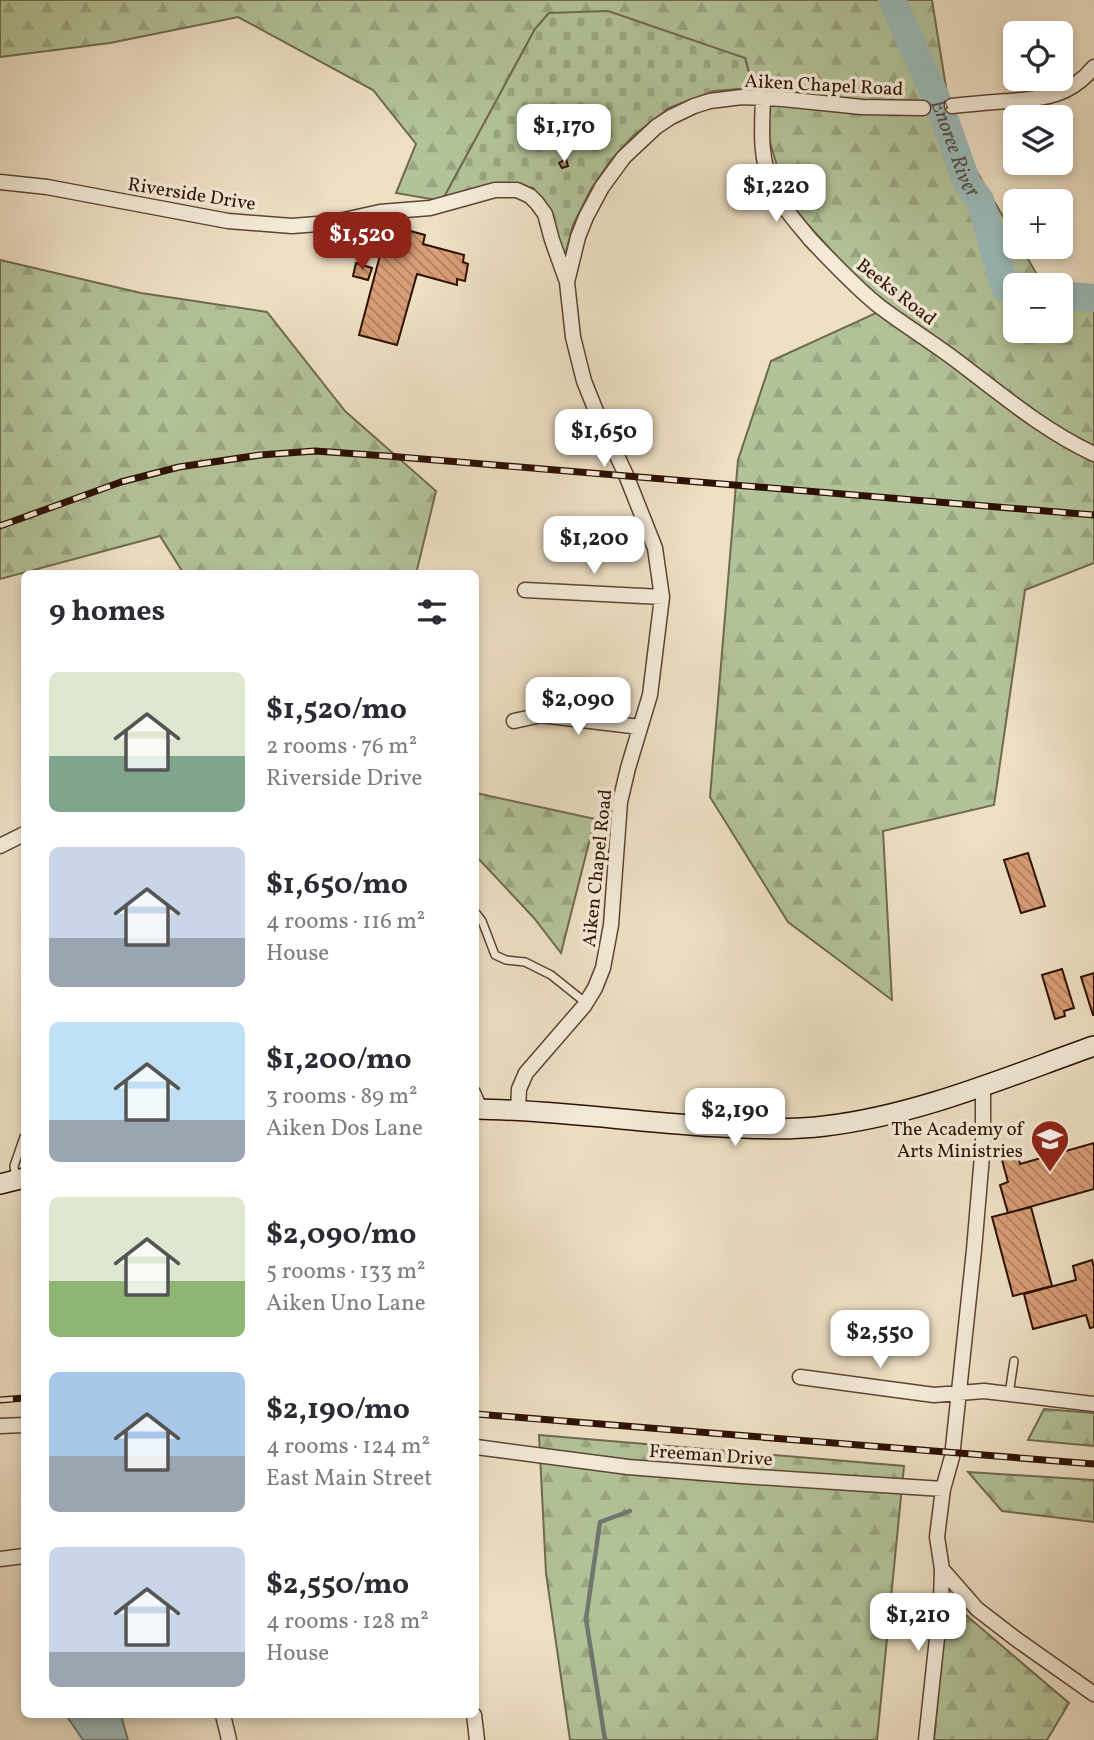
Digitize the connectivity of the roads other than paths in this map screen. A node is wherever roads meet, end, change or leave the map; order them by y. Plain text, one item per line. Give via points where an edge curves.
1 (1094, 67) edge
2 (763, 98) junction
3 (952, 106) dead end
4 (923, 108) dead end
5 (0, 182) edge
6 (567, 282) junction
7 (1094, 454) edge
8 (525, 590) dead end
9 (662, 597) junction
10 (514, 721) dead end
11 (640, 727) junction
12 (21, 836) edge
13 (0, 846) edge
14 (479, 918) edge
15 (586, 1003) junction
16 (1094, 1046) edge
17 (983, 1086) junction
18 (479, 1103) edge
19 (518, 1110) junction
20 (21, 1146) edge
21 (14, 1181) edge
22 (1014, 1361) dead end
23 (800, 1377) dead end
24 (959, 1393) junction
25 (1009, 1394) junction
26 (1094, 1404) edge
27 (21, 1425) edge
28 (0, 1426) edge
29 (479, 1447) edge
30 (943, 1489) junction
31 (21, 1556) edge
32 (0, 1559) edge
33 (942, 1569) junction
34 (1094, 1694) edge
35 (224, 1718) edge
36 (474, 1718) edge
37 (229, 1740) edge
38 (477, 1740) edge
39 (926, 1740) edge

1 - 3 street via 1074,87 1054,96
2 - 4 street, Aiken Chapel Road
2 - 6 street, Aiken Chapel Road via 726,98 694,106 640,141 593,203 578,237
2 - 7 street, Beeks Road via 762,151 773,189 827,257 880,306 1030,417
5 - 6 street, Riverside Drive via 228,221 292,226 430,208 495,190 517,190 530,196 545,214
6 - 9 street, Aiken Chapel Road via 582,372 655,548
8 - 9 street
9 - 11 street, Aiken Chapel Road via 650,695
10 - 11 street via 541,715
11 - 15 street, Aiken Chapel Road via 620,802 607,950
12 - 13 street
14 - 15 lane via 495,954 551,975
15 - 19 street, Aiken Chapel Road via 526,1073
16 - 17 street
17 - 19 street via 895,1114 824,1126 752,1129
17 - 24 street via 983,1143
18 - 19 street
20 - 21 lane
22 - 25 lane
23 - 24 street via 934,1395
24 - 25 street
24 - 30 street via 952,1457
25 - 26 street
27 - 28 street
29 - 30 street, Freeman Drive via 628,1467
30 - 33 street via 937,1536
31 - 32 street
33 - 34 street via 978,1609
33 - 39 street
35 - 37 street
36 - 38 street

